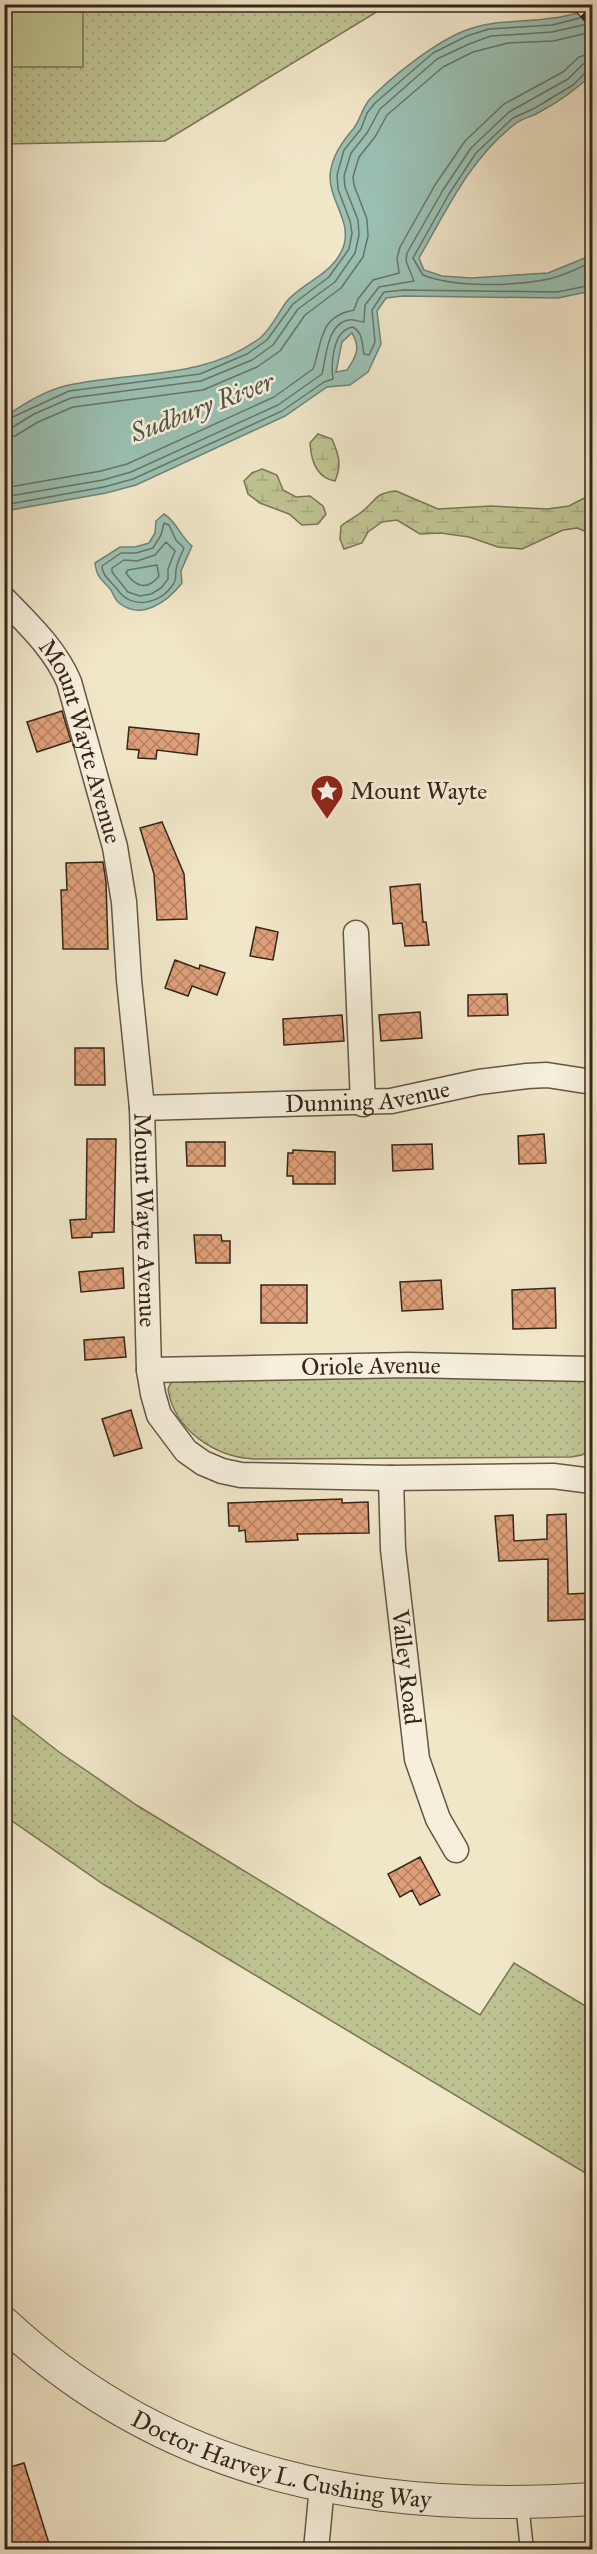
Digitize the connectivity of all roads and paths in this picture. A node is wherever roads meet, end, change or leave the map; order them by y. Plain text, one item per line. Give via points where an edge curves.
1 (4, 599) edge
2 (356, 933) dead end
3 (592, 1082) edge
4 (363, 1104) junction
5 (142, 1108) junction
6 (592, 1369) edge
7 (149, 1370) junction
8 (391, 1478) junction
9 (592, 1481) edge
10 (456, 1850) dead end
11 (4, 2323) edge
12 (322, 2486) junction
13 (592, 2499) edge
14 (522, 2502) junction
15 (316, 2550) edge
16 (527, 2550) edge

1 - 5 street, Mount Wayte Avenue via 62,665 115,847 124,902
2 - 4 street
3 - 4 street, Dunning Avenue via 527,1076
4 - 5 street, Dunning Avenue
5 - 7 street, Mount Wayte Avenue
6 - 7 street, Oriole Avenue via 408,1365
7 - 8 street, Mount Wayte Avenue via 159,1415 186,1450 203,1463 222,1471 261,1476
8 - 9 street, Mount Wayte Avenue via 554,1476
8 - 10 street, Valley Road via 393,1549 417,1759 438,1819
11 - 12 street, Doctor Harvey L. Cushing Way via 88,2389 150,2426 245,2466
12 - 14 street, Doctor Harvey L. Cushing Way via 437,2500
12 - 15 street
13 - 14 street, Doctor Harvey L. Cushing Way
14 - 16 lane

